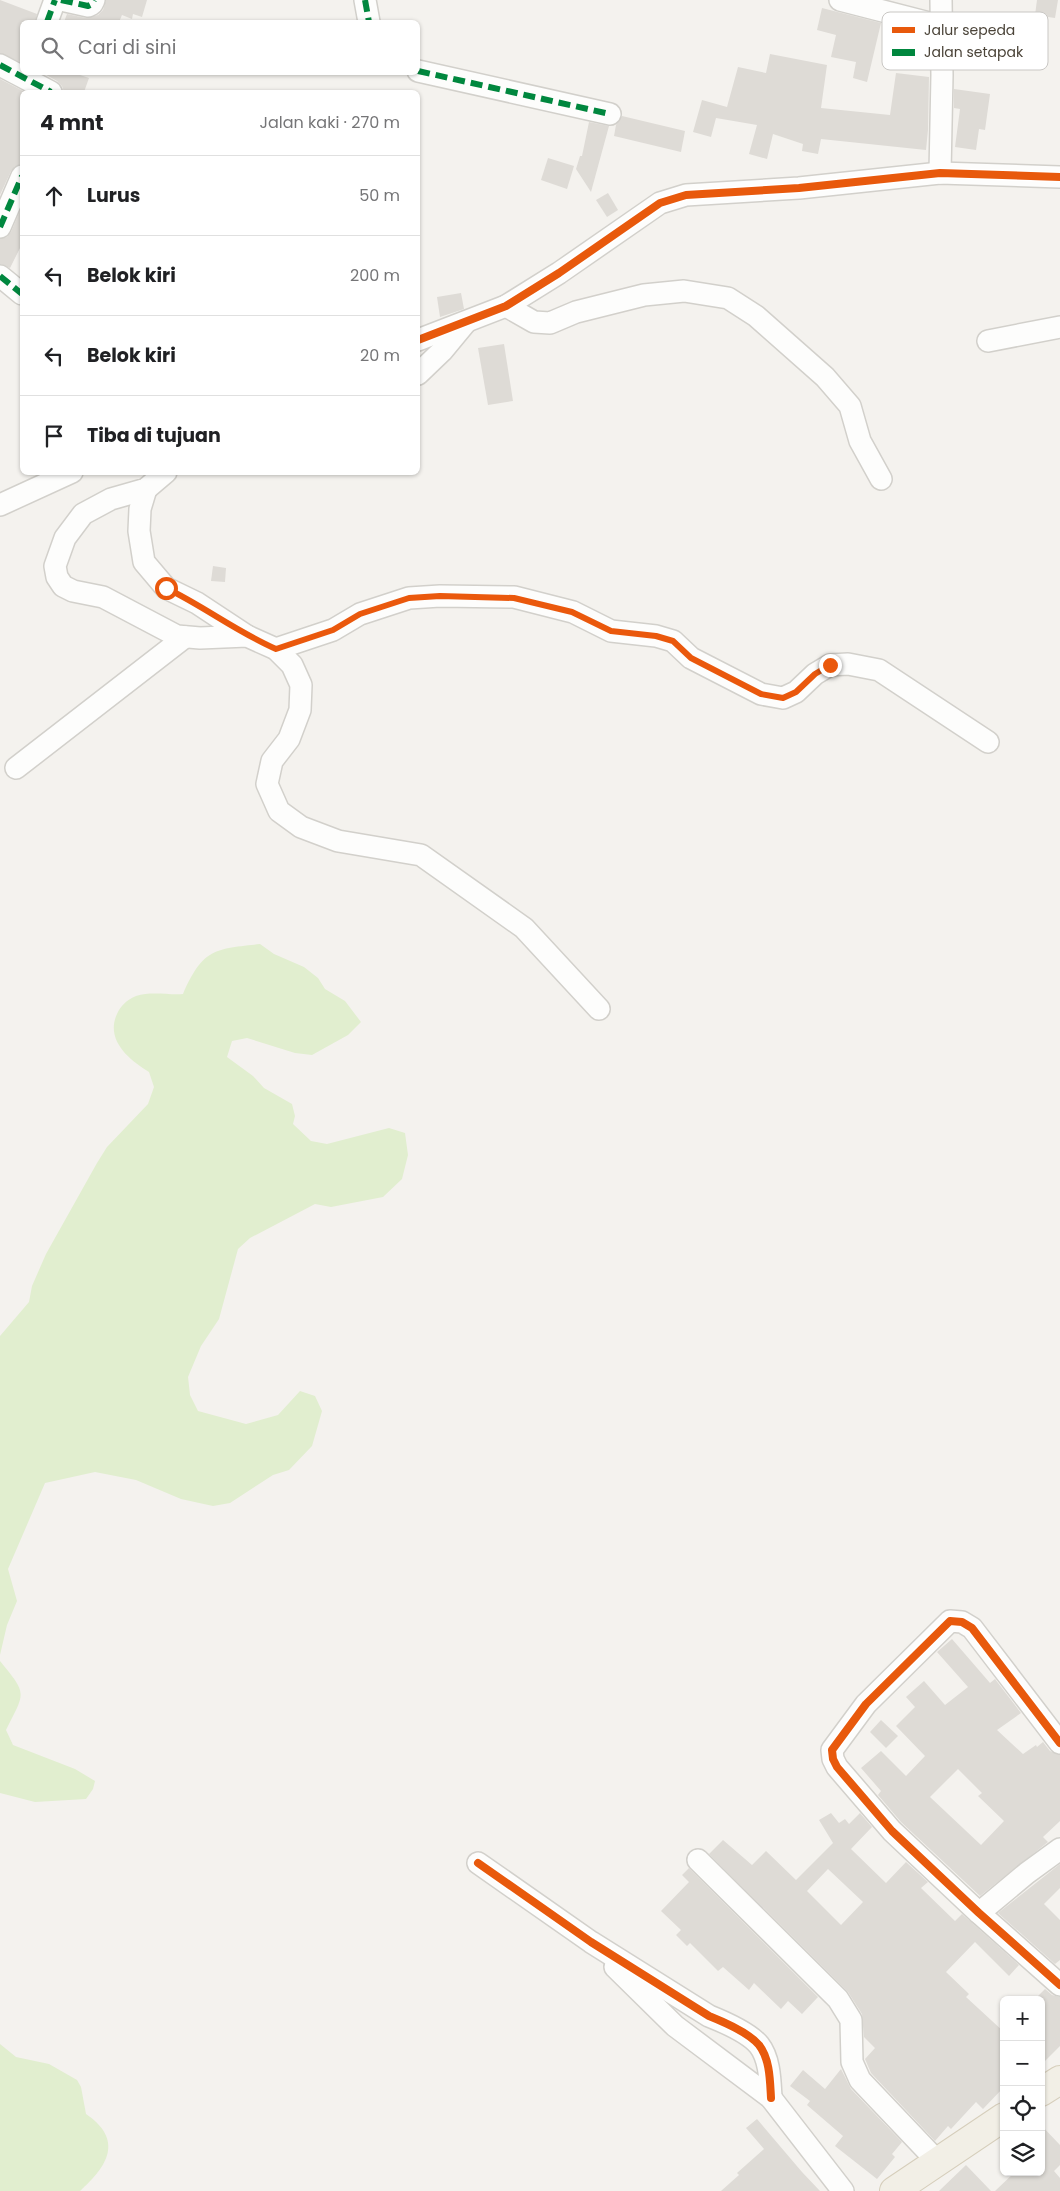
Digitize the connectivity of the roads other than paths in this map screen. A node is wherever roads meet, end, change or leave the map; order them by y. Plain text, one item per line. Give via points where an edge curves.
1 (55, 0) edge
2 (61, 0) edge
3 (94, 0) edge
4 (365, 0) edge
5 (840, 0) edge
6 (887, 12) edge
7 (48, 20) edge
8 (369, 20) edge
9 (0, 65) edge
10 (942, 70) edge
11 (420, 71) edge
12 (20, 73) edge
13 (30, 77) edge
14 (48, 90) edge
15 (610, 114) dead end
16 (940, 173) junction
17 (1060, 177) edge
18 (20, 180) edge
19 (0, 227) edge
20 (0, 276) edge
21 (20, 292) edge
22 (506, 306) junction
23 (466, 322) junction
24 (1060, 328) edge
25 (420, 339) edge
26 (988, 341) dead end
27 (420, 372) edge
28 (65, 475) edge
29 (163, 475) edge
30 (881, 478) dead end
31 (146, 490) junction
32 (0, 505) edge
33 (247, 636) junction
34 (185, 637) junction
35 (276, 649) junction
36 (988, 742) dead end
37 (16, 768) dead end
38 (599, 1009) dead end
39 (1060, 1743) edge
40 (1060, 1850) edge
41 (698, 1860) dead end
42 (478, 1863) dead end
43 (979, 1912) junction
44 (591, 1942) junction
45 (1060, 1985) edge
46 (1060, 2080) edge
47 (1045, 2089) edge
48 (771, 2098) junction
49 (1000, 2120) edge
50 (937, 2162) junction
51 (843, 2191) edge
52 (894, 2191) edge

1 - 7 street
2 - 3 street via 88,6
4 - 8 street
5 - 6 street
9 - 12 street
10 - 16 street
11 - 15 street
13 - 14 street
16 - 17 street
16 - 22 street via 799,188 686,195 660,203
18 - 19 street
20 - 21 street
22 - 23 street
22 - 30 street via 534,322 550,323 576,312 644,295 684,291 728,298 756,316 818,371 850,406 860,441
23 - 25 street
23 - 27 street
24 - 26 street
28 - 32 street
29 - 31 street
31 - 33 street via 140,509 144,562 166,588 197,603
31 - 34 street via 111,499 83,514 65,538 55,566 57,577 63,586 73,591 103,597 158,628
33 - 34 street
33 - 35 street
34 - 37 street
35 - 36 street via 333,630 360,614 409,598 514,598 572,612 611,631 673,641 691,658 761,694 783,698 796,692 830,665 848,664 879,670
35 - 38 street via 292,665 301,685 300,710 288,739 272,761 267,784 279,811 301,827 338,841 421,855 524,928
39 - 43 street via 972,1628 962,1622 950,1621 866,1704 832,1750 837,1767 892,1830
40 - 43 street via 1027,1872
41 - 50 street via 838,1999 851,2020 852,2062 860,2080
42 - 44 street
43 - 45 street
44 - 48 street via 675,2026
44 - 48 street via 759,2045 770,2075
46 - 47 main road
48 - 51 street
49 - 50 main road
50 - 52 main road

